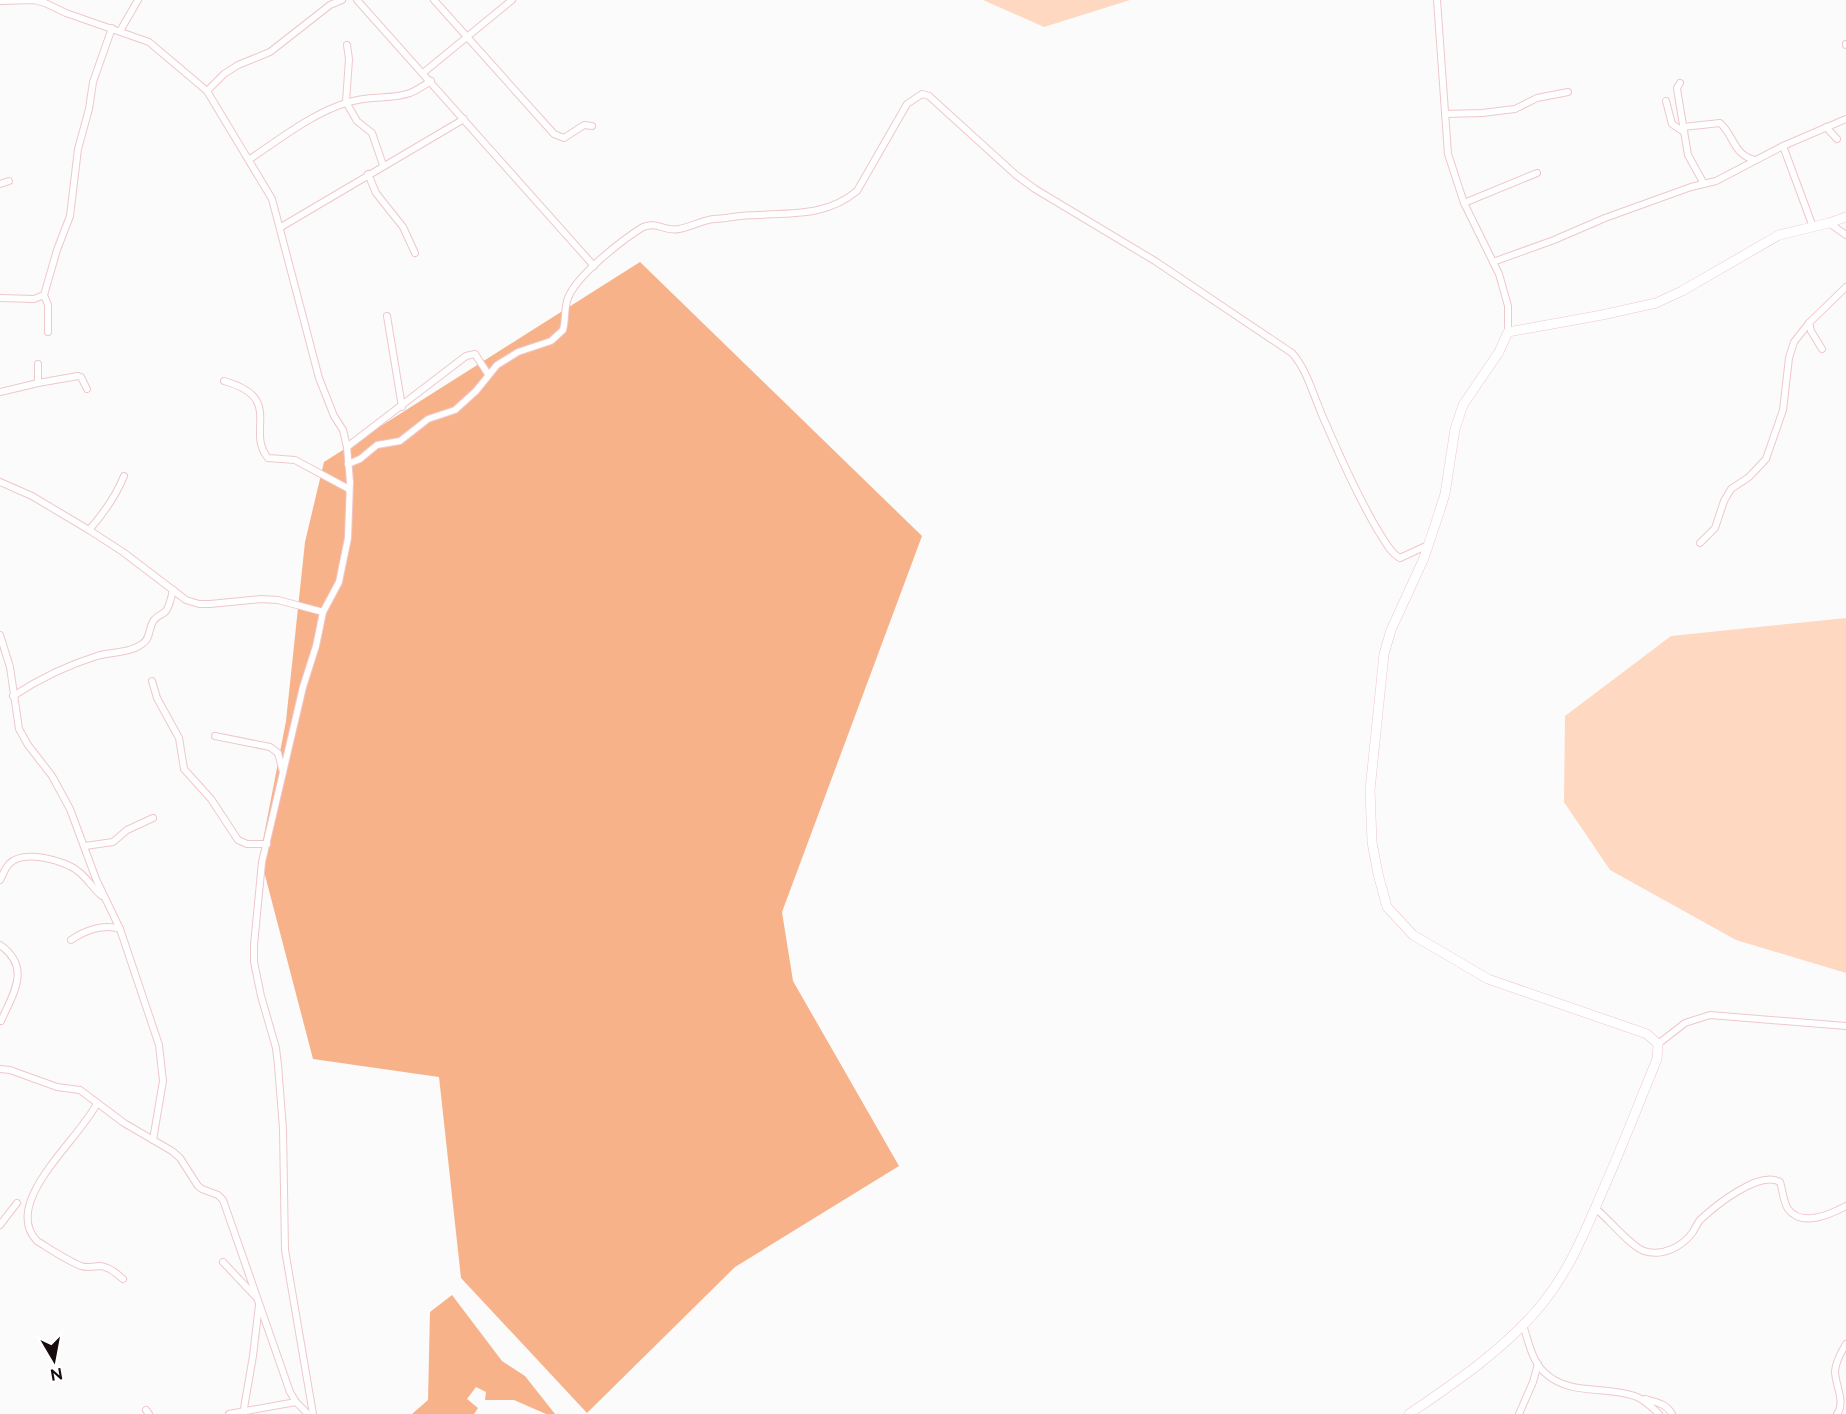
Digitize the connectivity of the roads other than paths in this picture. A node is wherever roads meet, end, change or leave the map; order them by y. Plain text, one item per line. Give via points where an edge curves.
1 (0, 0) edge
2 (138, 0) edge
3 (342, 0) edge
4 (357, 0) edge
5 (434, 0) edge
6 (512, 0) edge
7 (1437, 0) edge
8 (46, 2) edge
9 (112, 28) junction
10 (120, 31) junction
11 (466, 36) junction
12 (347, 45) dead end
13 (423, 73) junction
14 (431, 81) junction
15 (1680, 83) dead end
16 (207, 91) junction
17 (1568, 92) dead end
18 (1666, 101) dead end
19 (346, 102) junction
20 (1445, 114) junction
21 (464, 119) junction
22 (1846, 119) edge
23 (592, 126) dead end
24 (1826, 128) junction
25 (1684, 129) junction
26 (1837, 140) dead end
27 (1783, 146) junction
28 (250, 159) junction
29 (1755, 160) junction
30 (383, 165) junction
31 (1537, 173) dead end
32 (368, 174) junction
33 (9, 181) dead end
34 (0, 184) edge
35 (1704, 184) junction
36 (1464, 203) junction
37 (1846, 217) edge
38 (1829, 224) junction
39 (280, 227) junction
40 (1813, 227) junction
41 (1846, 235) edge
42 (415, 253) dead end
43 (1493, 262) junction
44 (594, 266) junction
45 (1846, 287) edge
46 (44, 296) junction
47 (0, 298) edge
48 (387, 316) dead end
49 (1809, 323) junction
50 (48, 332) dead end
51 (1508, 332) junction
52 (1822, 349) dead end
53 (38, 364) dead end
54 (488, 374) junction
55 (224, 381) dead end
56 (38, 383) junction
57 (87, 389) dead end
58 (0, 392) edge
59 (402, 407) junction
60 (347, 447) junction
61 (348, 464) junction
62 (124, 476) dead end
63 (0, 482) edge
64 (349, 489) junction
65 (89, 530) junction
66 (1700, 543) dead end
67 (1428, 545) junction
68 (173, 590) junction
69 (323, 612) junction
70 (0, 635) edge
71 (152, 681) dead end
72 (13, 696) junction
73 (215, 736) dead end
74 (284, 773) junction
75 (153, 818) dead end
76 (267, 844) junction
77 (85, 846) junction
78 (0, 880) edge
79 (104, 898) junction
80 (120, 929) junction
81 (71, 940) dead end
82 (0, 945) edge
83 (1, 1021) edge
84 (1846, 1026) edge
85 (1658, 1044) junction
86 (0, 1069) edge
87 (97, 1102) junction
88 (153, 1140) junction
89 (39, 1170) dead end
90 (1846, 1206) edge
91 (1596, 1208) junction
92 (18, 1217) dead end
93 (0, 1225) edge
94 (22, 1226) dead end
95 (223, 1262) dead end
96 (123, 1278) dead end
97 (259, 1301) junction
98 (1522, 1325) junction
99 (1846, 1344) edge
100 (1538, 1364) junction
101 (1637, 1397) junction
102 (296, 1402) junction
103 (243, 1412) edge
104 (229, 1414) edge
105 (311, 1414) edge
106 (1409, 1414) edge
107 (1519, 1414) edge
108 (1659, 1414) edge
109 (1672, 1414) edge
110 (1838, 1414) edge

1 - 8 street
2 - 10 street
3 - 16 street via 270,52 224,74
4 - 13 street
5 - 11 street
6 - 11 street
7 - 20 street
8 - 9 street
9 - 10 street
9 - 46 street via 93,82 78,149 70,216
10 - 16 street via 149,42
11 - 13 street
11 - 23 street via 554,134 564,138 584,125
12 - 19 street
13 - 14 street
14 - 19 street via 409,93
14 - 21 street
15 - 25 street via 1677,88
16 - 28 street
17 - 20 street via 1544,96 1515,109
18 - 25 street via 1672,124
19 - 28 street via 322,112
19 - 30 street via 357,121 372,133
20 - 36 street via 1448,154
21 - 30 street
21 - 44 street
22 - 24 street
24 - 26 street
24 - 27 street
25 - 29 street via 1720,123 1736,149
25 - 35 street via 1688,155
27 - 29 street
27 - 40 street
28 - 39 street via 272,199
29 - 35 street
30 - 32 street
31 - 36 street
32 - 39 street
32 - 42 street
33 - 34 street
35 - 43 street
36 - 43 street
37 - 38 main road
38 - 40 main road
38 - 41 street
39 - 60 street via 319,378
40 - 51 main road via 1773,238 1656,303
43 - 51 street via 1508,306
44 - 54 street via 569,295 565,323 558,336 542,346 518,352
44 - 67 street via 651,224 679,229 712,219 796,214 835,206 857,192 907,104 922,94 929,96 1035,189 1155,261 1292,353 1303,368 1332,438 1386,543 1400,558
45 - 49 street
46 - 47 street
46 - 50 street
48 - 59 street
49 - 52 street
49 - 66 street via 1791,349 1783,410 1766,459 1731,489 1715,528
51 - 67 main road via 1463,405 1455,429 1445,494
53 - 56 street
54 - 59 street via 478,357 471,354
54 - 61 street via 463,405 420,424 400,441 377,445
55 - 64 street via 252,394 262,415 262,445 268,458 296,460
56 - 57 street via 78,376
56 - 58 street
59 - 60 street
60 - 61 street
61 - 64 street
62 - 65 street
63 - 65 street via 33,496
64 - 69 street via 346,548 339,582
65 - 68 street
67 - 85 main road via 1384,654 1370,790 1372,842 1387,907 1413,935 1488,979 1647,1034
68 - 69 street via 199,604 278,600
68 - 72 street via 169,606 152,621 144,643 82,662
69 - 74 street
70 - 72 street via 10,667
71 - 76 street via 179,738 182,764 187,772 238,840
72 - 77 street via 22,735 61,790
73 - 74 street via 270,747 278,753
74 - 76 street
75 - 77 street via 127,830 113,842
76 - 105 street via 260,874 254,962 278,1065 285,1250
77 - 79 street
78 - 79 street via 8,864 20,856 39,857 80,872
79 - 80 street
80 - 81 street via 105,927
80 - 88 street via 159,1044 163,1081
82 - 83 street via 14,958 18,971 15,991
84 - 85 street via 1710,1015 1685,1023
85 - 91 main road via 1657,1059
86 - 87 street via 80,1090
87 - 88 street
87 - 89 street via 92,1114
88 - 97 street via 180,1158 202,1190 223,1200
90 - 91 street via 1819,1218 1796,1216 1787,1208 1780,1182 1756,1181 1700,1220 1678,1246 1654,1253 1634,1245
91 - 98 main road via 1557,1282
92 - 93 street via 19,1200
94 - 96 street via 36,1241 80,1266 105,1267
95 - 97 street
97 - 102 street
97 - 103 street
98 - 100 street
98 - 106 main road via 1487,1357
99 - 110 street via 1835,1370 1841,1401
100 - 101 street via 1543,1372 1566,1385
100 - 107 street
101 - 108 street
101 - 109 street via 1663,1404
102 - 103 street
102 - 105 street
103 - 104 street

